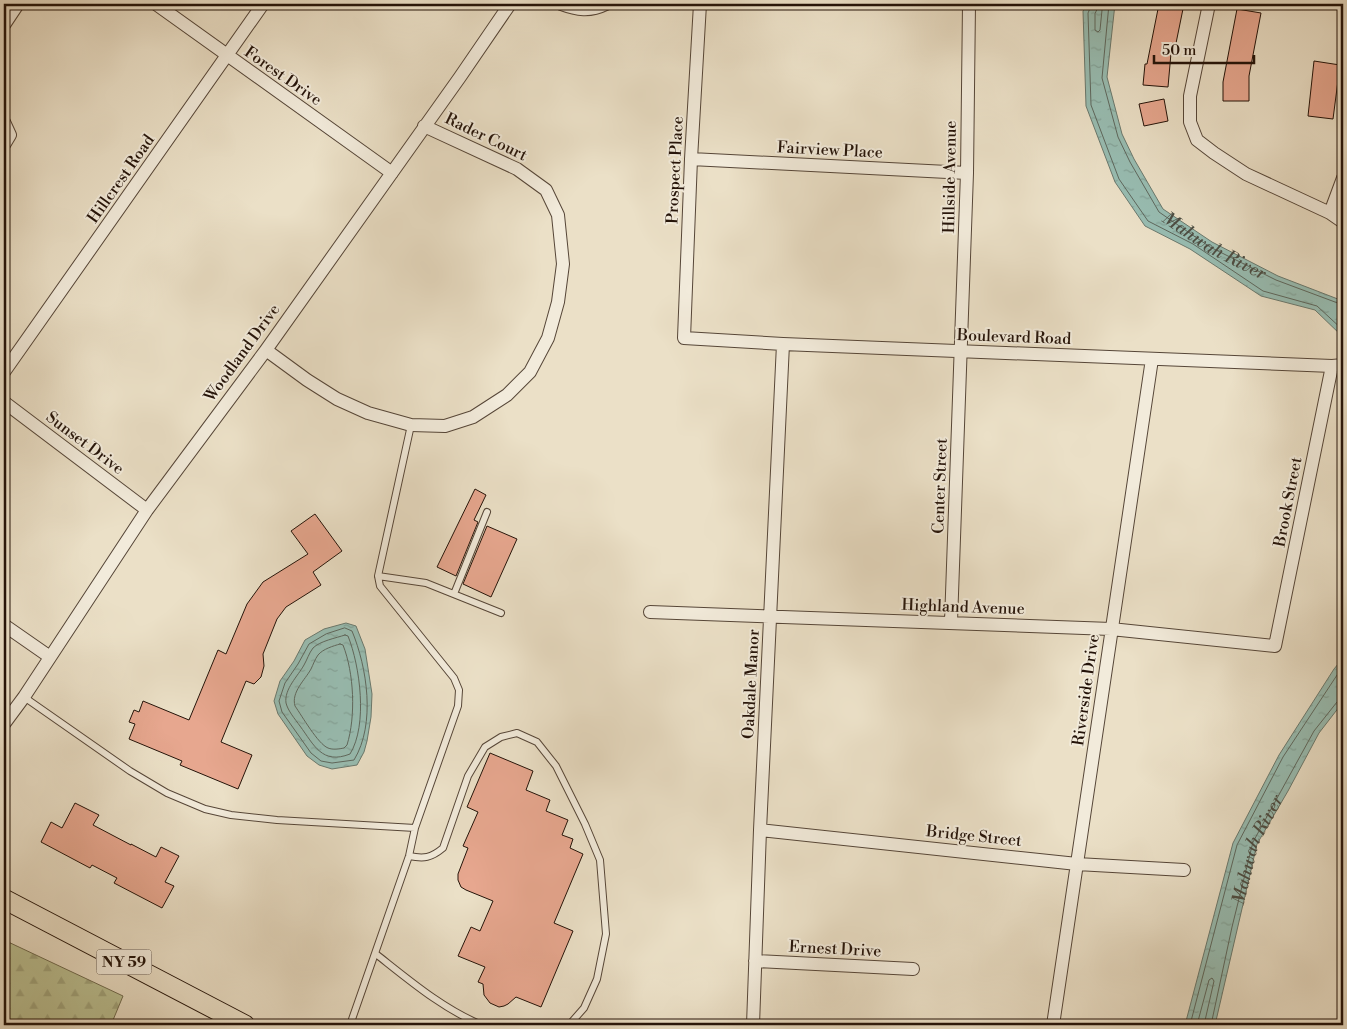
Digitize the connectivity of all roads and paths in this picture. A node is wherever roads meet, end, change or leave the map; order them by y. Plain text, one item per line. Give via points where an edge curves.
1 (18, 4) edge
2 (156, 4) edge
3 (263, 4) edge
4 (510, 4) edge
5 (561, 4) edge
6 (606, 4) edge
7 (700, 4) edge
8 (969, 4) edge
9 (1209, 4) edge
10 (4, 25) edge
11 (227, 56) junction
12 (4, 122) edge
13 (424, 126) junction
14 (4, 145) edge
15 (691, 159) junction
16 (392, 173) junction
17 (967, 173) junction
18 (1343, 178) edge
19 (1330, 213) junction
20 (1343, 222) edge
21 (684, 338) joint
22 (783, 344) junction
23 (266, 350) junction
24 (961, 351) junction
25 (1152, 359) junction
26 (1338, 365) edge
27 (4, 372) edge
28 (4, 402) edge
29 (411, 425) junction
30 (147, 510) junction
31 (487, 512) dead end
32 (378, 576) junction
33 (454, 594) junction
34 (502, 612) dead end
35 (650, 612) dead end
36 (770, 616) junction
37 (951, 622) junction
38 (4, 626) edge
39 (1111, 629) junction
40 (1275, 646) joint
41 (50, 658) junction
42 (24, 697) junction
43 (4, 724) edge
44 (415, 828) junction
45 (760, 830) junction
46 (409, 856) junction
47 (1077, 864) junction
48 (1184, 870) dead end
49 (4, 899) edge
50 (376, 954) junction
51 (755, 961) junction
52 (913, 970) dead end
53 (572, 1024) edge
54 (243, 1025) edge
55 (350, 1025) edge
56 (482, 1025) edge
57 (753, 1025) edge
58 (1052, 1025) edge

1 - 10 street
2 - 11 street, Forest Drive
3 - 11 street, Hillcrest Road
4 - 13 street, Woodland Drive
5 - 6 street via 576,10
7 - 15 street, Prospect Place
8 - 17 street, Hillside Avenue
9 - 19 street via 1190,96 1190,122 1197,140 1246,174
11 - 16 street, Forest Drive
11 - 27 street, Hillcrest Road
12 - 14 street via 10,135
13 - 16 street, Woodland Drive
13 - 29 street, Rader Court via 518,169 546,190 558,215 563,264 558,302 548,338 530,372 507,395 473,417 445,426
15 - 17 street, Fairview Place
15 - 21 street, Prospect Place
16 - 23 street, Woodland Drive
17 - 24 street, Hillside Avenue
18 - 19 street
19 - 20 street
21 - 22 street, Boulevard Road
22 - 24 street, Boulevard Road
22 - 36 street, Oakdale Manor
23 - 29 street, Rader Court via 337,399 368,413
23 - 30 street, Woodland Drive
24 - 25 street, Boulevard Road
24 - 37 street, Center Street
25 - 26 street, Boulevard Road
25 - 39 street, Riverside Drive
26 - 40 street, Brook Street
28 - 30 street, Sunset Drive
29 - 32 lane
30 - 41 street, Woodland Drive
31 - 33 lane
32 - 33 lane via 426,583
32 - 44 lane via 380,586 454,678 459,690 458,706
33 - 34 lane
35 - 36 street, Highland Avenue
36 - 37 street, Highland Avenue
36 - 45 street, Oakdale Manor
37 - 39 street, Highland Avenue
38 - 41 street
39 - 40 street, Highland Avenue
39 - 47 street, Riverside Drive
41 - 42 street, Woodland Drive
42 - 43 street, Woodland Drive
42 - 44 lane via 130,771 167,793 205,809 240,816
44 - 46 lane
45 - 47 street, Bridge Street
45 - 51 street, Oakdale Manor
46 - 50 lane
46 - 53 lane via 434,856 443,848 468,776 485,747 501,737 517,733 537,742 556,766 600,860 606,934 597,979 584,1008
47 - 48 street, Bridge Street
47 - 58 street, Riverside Drive
49 - 54 main road, NY 59
50 - 55 lane
50 - 56 lane via 418,987
51 - 52 street, Ernest Drive
51 - 57 street, Oakdale Manor

